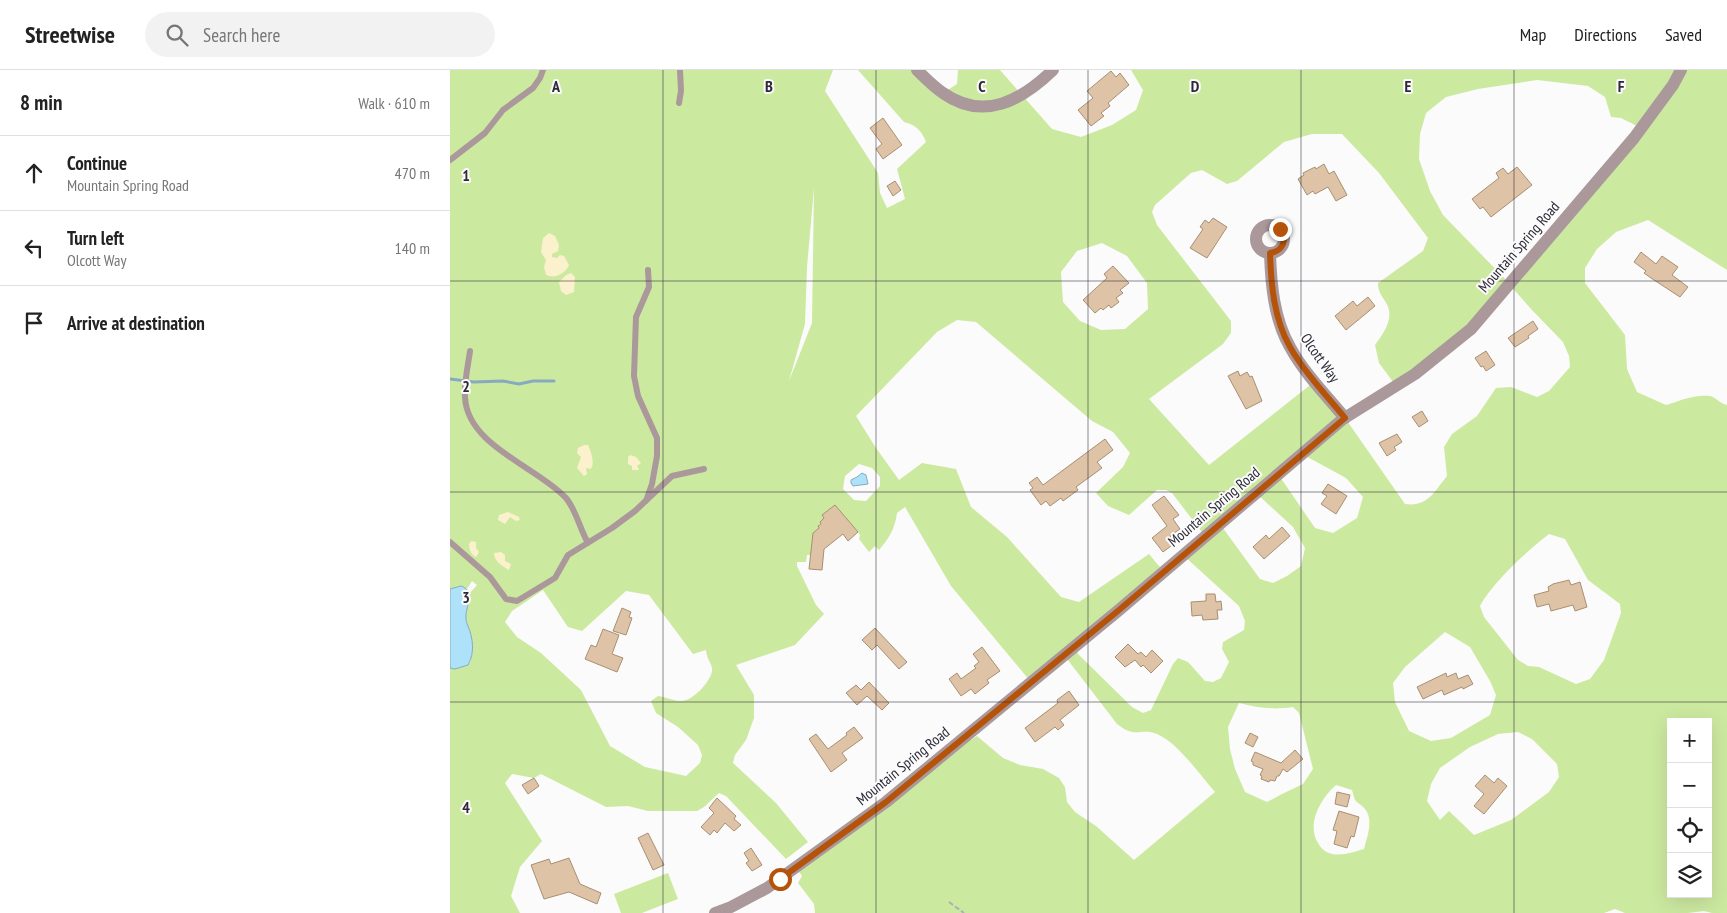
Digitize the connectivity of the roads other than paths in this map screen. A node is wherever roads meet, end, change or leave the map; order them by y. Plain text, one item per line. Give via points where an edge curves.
1 (542, 70) edge
2 (680, 70) edge
3 (917, 70) edge
4 (1053, 70) edge
5 (1681, 70) edge
6 (679, 103) dead end
7 (450, 160) edge
8 (1270, 253) dead end
9 (648, 270) dead end
10 (470, 351) dead end
11 (1345, 418) junction
12 (704, 469) dead end
13 (645, 502) junction
14 (450, 542) edge
15 (588, 543) junction
16 (715, 913) edge

1 - 7 lane via 533,88 503,110 485,133
2 - 6 lane
3 - 4 street via 943,94 974,106 1005,103 1022,96
5 - 11 street, Mountain Spring Road via 1634,138 1470,329 1415,374
8 - 11 street, Olcott Way via 1271,286 1289,347
9 - 13 lane via 649,288 636,317 634,376 638,396 657,438 652,484
10 - 15 lane via 465,398 472,419 500,450 567,499
11 - 16 street, Mountain Spring Road via 886,802 767,888
12 - 13 lane via 672,476
13 - 15 lane
14 - 15 lane via 490,577 511,601 517,601 555,578 568,555

